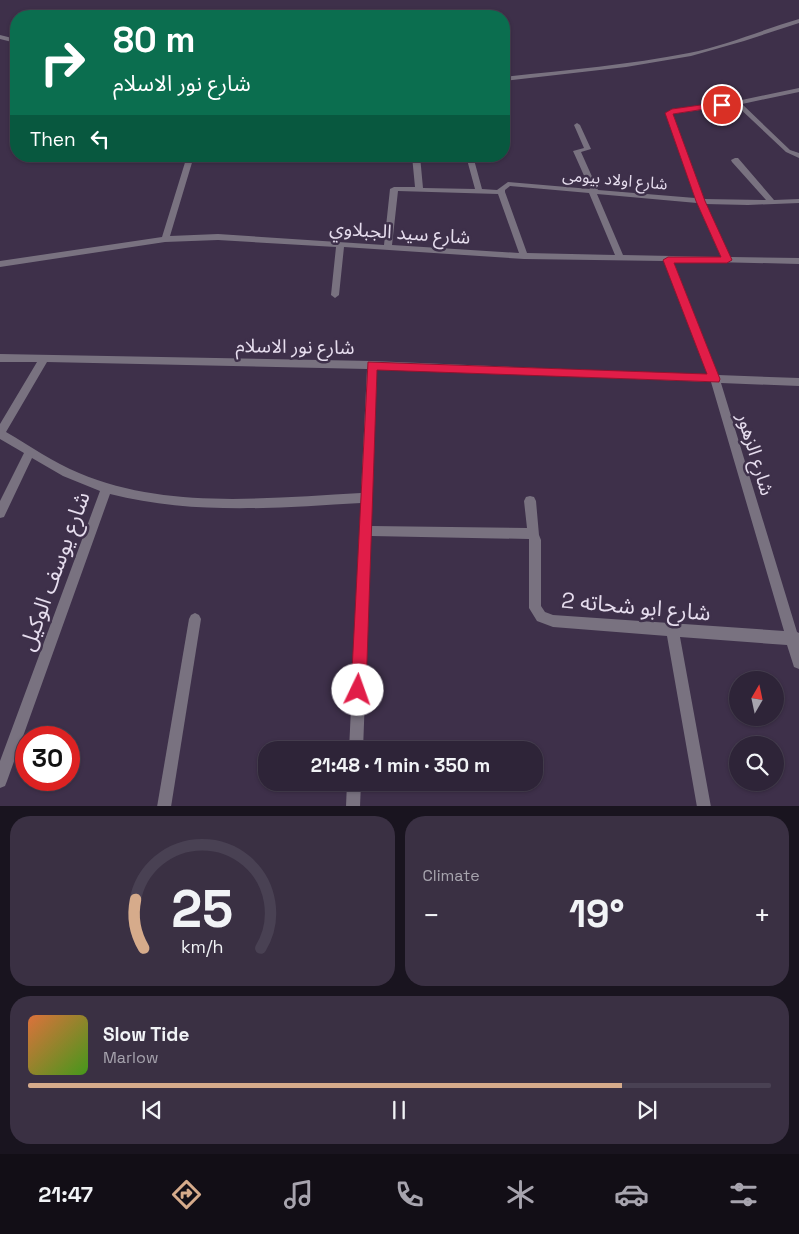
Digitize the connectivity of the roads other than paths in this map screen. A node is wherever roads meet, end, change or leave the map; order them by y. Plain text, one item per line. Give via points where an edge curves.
1 (799, 21) edge
2 (510, 78) edge
3 (799, 90) edge
4 (737, 103) junction
5 (577, 125) dead end
6 (799, 156) edge
7 (735, 160) dead end
8 (190, 162) edge
9 (417, 162) edge
10 (472, 162) edge
11 (419, 189) junction
12 (479, 191) junction
13 (593, 191) junction
14 (501, 192) junction
15 (700, 201) junction
16 (799, 201) edge
17 (772, 202) junction
18 (166, 239) junction
19 (340, 245) junction
20 (388, 248) junction
21 (524, 256) junction
22 (621, 259) junction
23 (668, 260) junction
24 (727, 260) junction
25 (799, 261) edge
26 (0, 264) edge
27 (335, 295) dead end
28 (0, 358) edge
29 (44, 359) junction
30 (372, 365) junction
31 (715, 379) junction
32 (799, 382) edge
33 (0, 434) edge
34 (30, 451) junction
35 (107, 488) junction
36 (367, 498) junction
37 (530, 501) dead end
38 (0, 513) edge
39 (365, 531) junction
40 (533, 535) junction
41 (195, 619) dead end
42 (672, 629) junction
43 (796, 639) edge
44 (799, 662) edge
45 (356, 741) edge
46 (0, 781) edge
47 (354, 791) edge
48 (164, 806) edge
49 (353, 806) edge
50 (704, 806) edge

1 - 2 street via 691,54
3 - 4 street
4 - 6 street via 788,151
4 - 15 street via 669,113
5 - 13 street via 588,149 577,150
7 - 17 street
8 - 18 street
9 - 11 street
10 - 12 street
11 - 12 street
11 - 20 street via 393,190
12 - 14 street
13 - 14 street, شارع اولاد بيومى via 513,183 503,186
13 - 15 street, شارع اولاد بيومى
13 - 22 street
14 - 21 street
15 - 17 street, شارع اولاد بيومى
15 - 24 street
16 - 17 street, شارع اولاد بيومى
18 - 19 street, شارع سيد الجبلاوي via 218,237
18 - 26 street, شارع سيد الجبلاوي
19 - 20 street, شارع سيد الجبلاوي
19 - 27 street
20 - 21 street, شارع سيد الجبلاوي
21 - 22 street, شارع سيد الجبلاوي
22 - 23 street, شارع سيد الجبلاوي
23 - 24 street, شارع سيد الجبلاوي
23 - 31 street, شارع الزهور
24 - 25 street, شارع سيد الجبلاوي
28 - 29 street, شارع نور الاسلام
29 - 30 street, شارع نور الاسلام
29 - 33 street
30 - 31 street, شارع نور الاسلام
30 - 36 street
31 - 32 street, شارع نور الاسلام
31 - 43 street, شارع الزهور
33 - 34 street
34 - 35 street via 52,466
34 - 38 street
35 - 36 street via 200,504
35 - 46 street, شارع يوسف الوكيل
36 - 39 street
37 - 40 street
39 - 40 street
39 - 45 street
40 - 42 street, شارع ابو شحاته 2 via 535,608 541,617 553,621
41 - 48 street
42 - 43 street, شارع ابو شحاته 2
42 - 50 street
43 - 44 street, شارع الزهور
47 - 49 street

